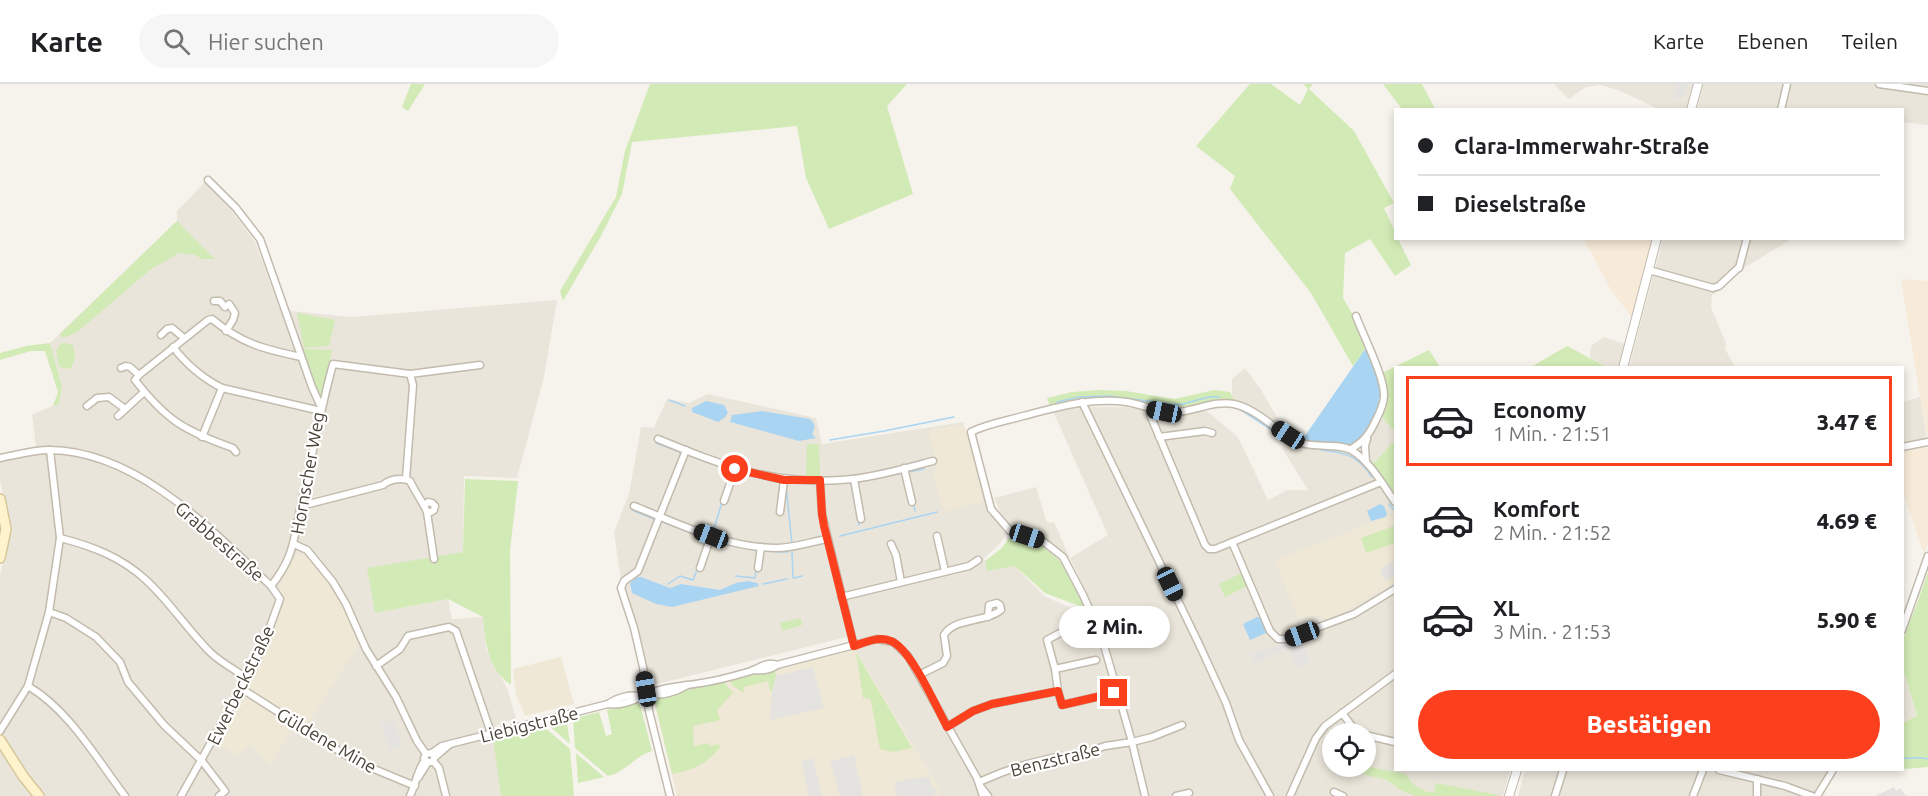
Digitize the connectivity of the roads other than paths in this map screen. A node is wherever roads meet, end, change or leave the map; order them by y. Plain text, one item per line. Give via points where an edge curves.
1 (1698, 84) edge
2 (1787, 84) edge
3 (1879, 84) edge
4 (1894, 85) edge
5 (1928, 91) edge
6 (1692, 108) edge
7 (1781, 108) edge
8 (208, 180) dead end
9 (1656, 240) edge
10 (1746, 240) edge
11 (1649, 270) junction
12 (214, 301) dead end
13 (1356, 316) dead end
14 (226, 331) junction
15 (161, 335) dead end
16 (184, 338) junction
17 (173, 347) junction
18 (301, 357) junction
19 (480, 365) dead end
20 (1624, 366) edge
21 (121, 368) dead end
22 (410, 374) junction
23 (137, 378) junction
24 (222, 388) junction
25 (144, 392) junction
26 (1082, 402) junction
27 (87, 406) dead end
28 (125, 409) junction
29 (321, 409) junction
30 (1151, 409) junction
31 (118, 416) dead end
32 (1212, 433) dead end
33 (202, 437) junction
34 (1159, 437) junction
35 (1367, 438) junction
36 (658, 439) dead end
37 (1928, 442) edge
38 (1904, 447) edge
39 (1351, 449) junction
40 (50, 450) junction
41 (686, 450) junction
42 (236, 452) dead end
43 (0, 458) edge
44 (933, 461) dead end
45 (1366, 462) junction
46 (904, 468) junction
47 (735, 469) junction
48 (406, 479) junction
49 (854, 479) junction
50 (784, 480) junction
51 (820, 480) junction
52 (1381, 482) junction
53 (0, 499) edge
54 (724, 501) dead end
55 (1394, 501) edge
56 (912, 502) dead end
57 (301, 506) junction
58 (634, 506) dead end
59 (780, 512) dead end
60 (660, 516) junction
61 (861, 519) dead end
62 (711, 536) junction
63 (938, 536) dead end
64 (60, 538) junction
65 (827, 538) junction
66 (1232, 542) junction
67 (294, 544) junction
68 (891, 544) dead end
69 (761, 547) junction
70 (1928, 556) edge
71 (0, 558) edge
72 (434, 559) dead end
73 (978, 560) dead end
74 (700, 567) dead end
75 (758, 568) dead end
76 (945, 571) junction
77 (901, 582) junction
78 (271, 586) junction
79 (1394, 590) edge
80 (841, 597) junction
81 (49, 612) junction
82 (988, 617) dead end
83 (1904, 624) edge
84 (1060, 633) dead end
85 (854, 646) junction
86 (1096, 660) dead end
87 (376, 666) junction
88 (1055, 669) junction
89 (919, 675) junction
90 (1394, 675) edge
91 (247, 678) junction
92 (28, 686) junction
93 (242, 689) junction
94 (1058, 691) junction
95 (1118, 692) junction
96 (646, 695) junction
97 (1342, 713) junction
98 (1224, 715) dead end
99 (1233, 722) junction
100 (1350, 723) edge
101 (1182, 725) dead end
102 (947, 727) junction
103 (0, 730) edge
104 (491, 733) junction
105 (1376, 738) edge
106 (0, 740) edge
107 (1132, 742) junction
108 (1394, 742) edge
109 (430, 758) junction
110 (202, 761) junction
111 (1517, 771) edge
112 (1563, 771) edge
113 (1703, 771) edge
114 (1729, 771) edge
115 (1832, 771) edge
116 (1749, 773) edge
117 (1757, 779) junction
118 (980, 784) junction
119 (415, 786) junction
120 (225, 791) junction
121 (1334, 792) dead end
122 (1189, 793) dead end
123 (39, 796) edge
124 (125, 796) edge
125 (181, 796) edge
126 (219, 796) edge
127 (232, 796) edge
128 (410, 796) edge
129 (446, 796) edge
130 (669, 796) edge
131 (983, 796) edge
132 (988, 796) edge
133 (1145, 796) edge
134 (1176, 796) edge
135 (1270, 796) edge
136 (1290, 796) edge
137 (1343, 796) edge
138 (1509, 796) edge
139 (1555, 796) edge
140 (1693, 796) edge
141 (1756, 796) edge
142 (1812, 796) edge
143 (1817, 796) edge

1 - 6 street
2 - 7 street
3 - 4 street
4 - 5 street
8 - 18 street, Hornscher Weg via 260,239
9 - 11 street
10 - 11 street via 1738,269 1713,288
11 - 20 street
12 - 14 street via 235,313
13 - 35 street via 1384,392 1382,407
14 - 16 street via 212,319
14 - 18 street via 251,345
15 - 16 street via 172,328
16 - 17 street
17 - 23 street
17 - 24 street via 192,369
18 - 29 street, Hornscher Weg
19 - 22 street
21 - 23 street via 130,367
22 - 29 street via 333,364
22 - 48 street via 413,385
23 - 25 street
24 - 29 street
24 - 33 street
25 - 28 street
25 - 33 street via 172,419
26 - 30 street via 1128,402
26 - 95 street via 971,432 991,509 1010,531 1044,542 1063,557 1101,635
26 - 99 street
27 - 28 street via 97,398 109,397
28 - 31 street
29 - 57 street, Hornscher Weg
30 - 34 street
30 - 39 street via 1174,412 1234,404 1301,442
32 - 34 street
33 - 42 street
34 - 66 street via 1205,545 1212,549
35 - 39 street
35 - 45 street
36 - 41 street
37 - 38 street
39 - 45 street
40 - 43 street, Grabbestraße
40 - 64 street
40 - 78 street, Grabbestraße via 84,455 142,477 202,520
41 - 47 street
41 - 60 street
44 - 46 street
45 - 52 street
46 - 49 street
46 - 56 street
47 - 50 street
47 - 54 street
48 - 57 street via 389,480
48 - 72 street via 426,508
49 - 51 street
49 - 61 street
50 - 51 street
50 - 59 street
51 - 65 street
52 - 55 street
52 - 66 street
53 - 71 main road via 6,529
57 - 67 street, Hornscher Weg
58 - 60 street
60 - 62 street
60 - 96 street via 638,571 621,588 634,628
62 - 69 street
62 - 74 street
63 - 76 street
64 - 81 street
64 - 91 street via 86,544 118,559 146,580 211,654
65 - 69 street via 789,548
65 - 80 street
66 - 79 street via 1270,631 1278,639 1354,614
67 - 78 street via 284,570
67 - 87 street, Hornscher Weg via 307,550 333,582
68 - 77 street
69 - 75 street
70 - 83 street
73 - 76 street
76 - 77 street
77 - 80 street
78 - 91 street, Ewerbeckstraße via 280,599
80 - 85 street
81 - 92 street
81 - 110 street via 96,637 120,663 128,682 164,725
82 - 89 street via 950,628 944,635 947,656 943,663
84 - 88 street via 1047,640
85 - 89 street, Liebigstraße via 877,639 893,642 908,656
85 - 96 street, Liebigstraße via 761,671
86 - 88 street
87 - 104 street via 400,649 408,636 449,627 456,631
87 - 109 street, Hornscher Weg
88 - 94 street
89 - 102 street, Liebigstraße
90 - 97 street
91 - 93 street, Ewerbeckstraße
92 - 103 street
92 - 124 street via 63,714
93 - 110 street, Ewerbeckstraße
93 - 119 street, Güldene Mine via 355,761
94 - 95 street via 1062,705
94 - 102 street via 992,704
95 - 107 street
96 - 104 street, Liebigstraße
96 - 130 street
97 - 100 street
97 - 136 street via 1316,738
98 - 99 street
99 - 135 street
101 - 107 street, Benzstraße
102 - 118 street, Liebigstraße
104 - 109 street, Liebigstraße via 442,746
105 - 108 street
106 - 123 main road
107 - 118 street, Benzstraße via 1070,758 1060,756 1003,772
107 - 133 street
109 - 119 street
109 - 129 street, Hornscher Weg via 439,768
110 - 120 street, Ewerbeckstraße
110 - 125 street, Ewerbeckstraße
111 - 138 street
112 - 139 street
113 - 140 street
114 - 116 street
115 - 143 street
116 - 117 street
117 - 141 street
117 - 142 street
118 - 131 street, Liebigstraße
118 - 132 street, Liebigstraße
119 - 128 street
120 - 126 street
120 - 127 street, Ewerbeckstraße
121 - 137 street
122 - 134 street

